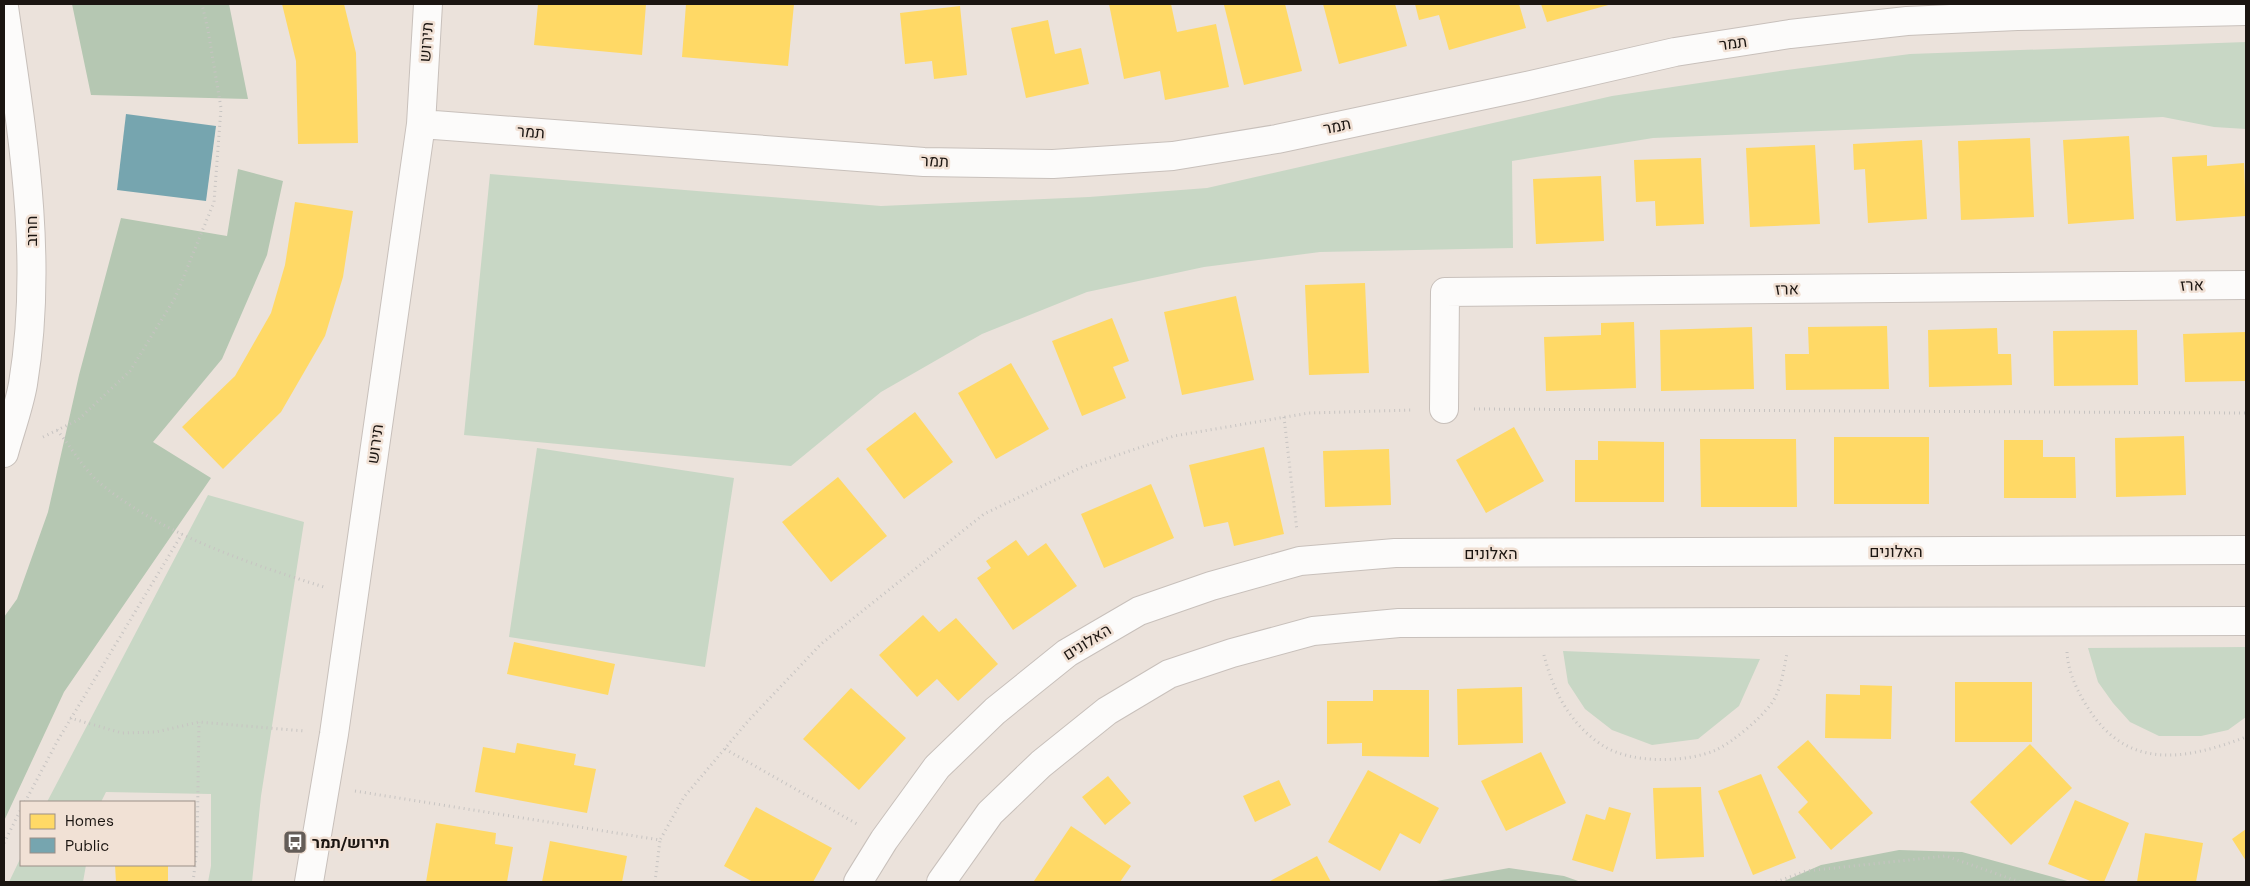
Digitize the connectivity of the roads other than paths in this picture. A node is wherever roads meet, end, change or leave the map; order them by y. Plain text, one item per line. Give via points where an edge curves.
1 (428, 4) edge
2 (4, 7) edge
3 (2205, 8) edge
4 (2246, 11) edge
5 (421, 124) junction
6 (2246, 285) edge
7 (1444, 409) dead end
8 (4, 453) edge
9 (2246, 550) edge
10 (2246, 620) edge
11 (309, 882) edge
12 (858, 882) edge
13 (941, 882) edge

1 - 5 street, תירוש
2 - 8 street, חרוב via 30,202 31,296 23,385
3 - 4 street, תמר
3 - 5 street, תמר via 1907,22 1790,34 1675,52 1277,139 1173,156 1052,164 924,162
5 - 11 street, תירוש via 334,734
6 - 7 street, ארז via 1445,292
9 - 12 street, האלונים via 1405,553 1300,561 1211,586 1139,611 1067,653 995,710 937,767
10 - 13 street via 1399,623 1313,631 1169,674 1107,712 1041,764 990,813

